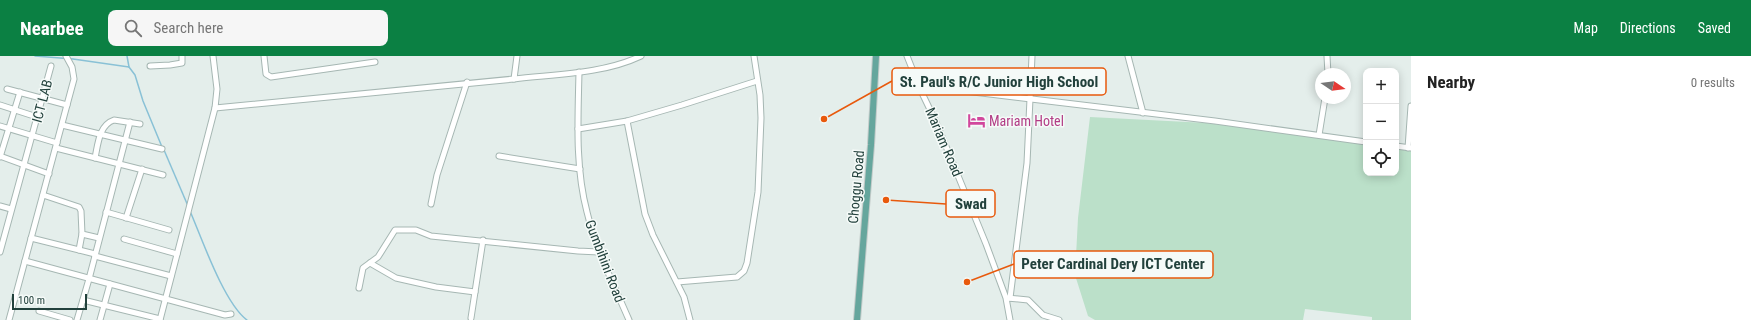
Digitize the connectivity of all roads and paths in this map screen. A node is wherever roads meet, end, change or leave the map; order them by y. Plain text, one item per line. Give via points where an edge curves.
1 (66, 56) edge
2 (182, 56) edge
3 (213, 56) edge
4 (264, 56) edge
5 (517, 56) edge
6 (641, 56) edge
7 (754, 56) edge
8 (876, 56) edge
9 (907, 56) edge
10 (1032, 56) edge
11 (1128, 56) edge
12 (1327, 56) edge
13 (375, 62) dead end
14 (51, 66) dead end
15 (150, 66) dead end
16 (1328, 68) edge
17 (579, 72) junction
18 (514, 79) junction
19 (758, 81) junction
20 (467, 82) junction
21 (7, 89) dead end
22 (922, 91) junction
23 (20, 92) junction
24 (42, 98) junction
25 (1030, 100) junction
26 (1324, 104) edge
27 (0, 105) edge
28 (67, 105) junction
29 (1411, 106) edge
30 (215, 108) junction
31 (15, 111) junction
32 (1143, 113) junction
33 (37, 117) junction
34 (627, 120) junction
35 (130, 122) junction
36 (140, 124) dead end
37 (62, 125) junction
38 (0, 126) edge
39 (10, 129) junction
40 (578, 130) junction
41 (100, 135) junction
42 (1319, 135) junction
43 (32, 136) junction
44 (124, 141) junction
45 (1363, 142) edge
46 (56, 145) junction
47 (1399, 146) edge
48 (1409, 148) edge
49 (162, 149) dead end
50 (0, 156) edge
51 (499, 156) dead end
52 (95, 158) junction
53 (119, 164) junction
54 (24, 165) junction
55 (142, 169) junction
56 (580, 169) junction
57 (49, 174) junction
58 (163, 174) dead end
59 (43, 195) junction
60 (431, 204) dead end
61 (0, 206) edge
62 (11, 209) junction
63 (106, 212) junction
64 (126, 218) junction
65 (169, 230) dead end
66 (82, 234) junction
67 (31, 238) junction
68 (99, 238) junction
69 (124, 239) dead end
70 (483, 240) junction
71 (79, 250) junction
72 (0, 252) edge
73 (599, 252) junction
74 (177, 254) junction
75 (95, 255) junction
76 (25, 261) junction
77 (370, 262) junction
78 (171, 276) junction
79 (89, 279) junction
80 (677, 282) junction
81 (110, 284) junction
82 (359, 288) dead end
83 (475, 292) junction
84 (165, 298) junction
85 (1008, 298) junction
86 (83, 300) junction
87 (104, 305) junction
88 (39, 311) dead end
89 (231, 314) dead end
90 (471, 318) dead end
91 (160, 319) edge
92 (9, 320) edge
93 (70, 320) edge
94 (77, 320) edge
95 (100, 320) edge
96 (629, 320) edge
97 (690, 320) edge
98 (857, 320) edge
99 (1010, 320) edge
100 (1059, 320) edge

1 - 28 street via 74,74
2 - 15 street via 182,63
3 - 30 street
4 - 13 street via 266,74 271,77
5 - 18 street
6 - 17 street via 624,64
7 - 19 street
8 - 98 main road, Choggu Road
9 - 22 street, Mariam Road
10 - 25 street
11 - 32 street
12 - 16 street
14 - 24 street, ICT LAB
17 - 18 street
17 - 40 street, Gumbihini Road
18 - 20 street
19 - 34 street
19 - 80 street via 761,118 758,192 744,271 737,276
20 - 30 street
20 - 60 street via 437,175
21 - 23 street
22 - 25 street via 965,91
22 - 85 street, Mariam Road
23 - 24 street
23 - 31 street
24 - 28 street
24 - 33 street, ICT LAB
25 - 32 street
25 - 85 street via 1027,163
26 - 42 street
27 - 31 street
28 - 37 street
29 - 48 street
30 - 74 street
31 - 33 street
31 - 39 street
32 - 42 street
33 - 43 street, ICT LAB
34 - 40 street
34 - 80 street via 645,214
35 - 36 street
35 - 41 street via 112,120
35 - 44 street
37 - 41 street
37 - 46 street
38 - 39 street
39 - 43 street
39 - 50 street
40 - 56 street, Gumbihini Road
41 - 44 street
41 - 52 street
42 - 45 street
43 - 46 street
43 - 54 street, ICT LAB
44 - 49 street
44 - 53 street
46 - 52 street
46 - 57 street
47 - 48 street
50 - 54 street
51 - 56 street
52 - 53 street
53 - 55 street
53 - 63 street
54 - 57 street
54 - 62 street, ICT LAB
55 - 58 street
55 - 64 street
56 - 73 street, Gumbihini Road via 587,212
57 - 59 street
59 - 66 street via 80,209
59 - 67 street
61 - 62 street
62 - 72 street, ICT LAB
63 - 64 street
63 - 68 street
64 - 65 street
66 - 68 street
66 - 71 street
67 - 71 street
67 - 76 street
68 - 75 street
69 - 74 street
70 - 73 street
70 - 77 street via 431,236 416,230 395,230 378,257
70 - 83 street
71 - 75 street
73 - 96 street, Gumbihini Road
74 - 78 street
75 - 78 street
75 - 79 street
76 - 79 street
76 - 92 street
77 - 82 street via 364,268
77 - 83 street via 396,278
78 - 84 street
79 - 81 street
79 - 86 street
80 - 97 street
81 - 84 street
81 - 87 street
83 - 90 street
84 - 89 street via 225,315
84 - 91 street
85 - 99 street, Mariam Road
85 - 100 street via 1028,300 1044,315
86 - 87 street
86 - 94 street
87 - 91 street
87 - 95 street
88 - 93 street

